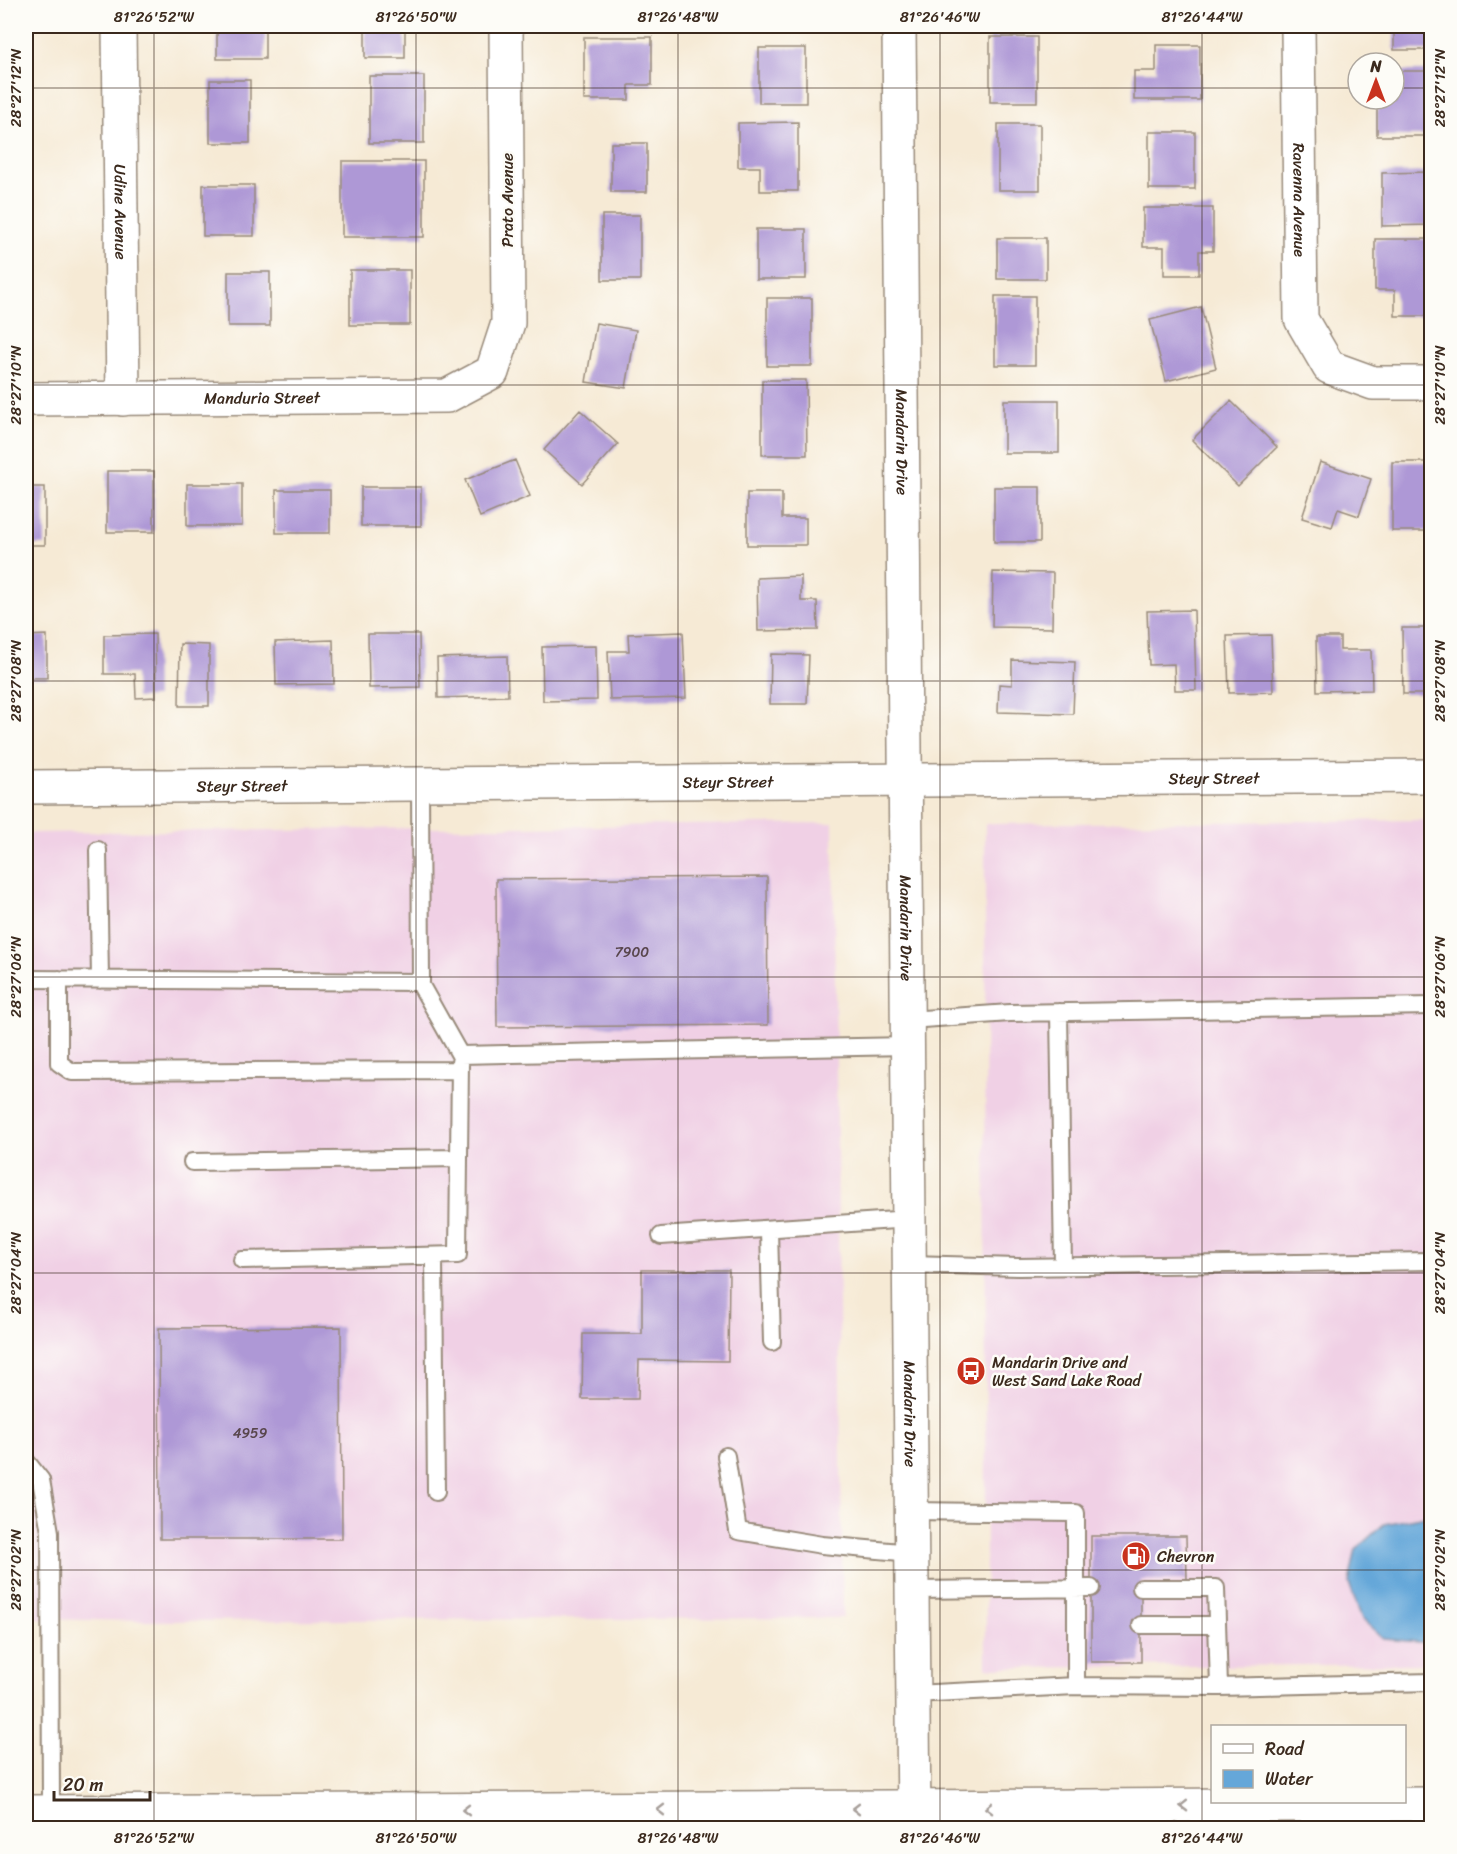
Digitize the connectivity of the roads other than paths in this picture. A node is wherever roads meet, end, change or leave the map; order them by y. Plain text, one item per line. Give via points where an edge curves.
1 (119, 26) edge
2 (506, 26) edge
3 (899, 26) edge
4 (1298, 26) edge
5 (492, 372) joint
6 (1431, 383) edge
7 (26, 399) edge
8 (123, 399) junction
9 (1431, 776) edge
10 (906, 781) junction
11 (420, 784) junction
12 (26, 788) edge
13 (98, 849) dead end
14 (26, 979) edge
15 (59, 979) junction
16 (100, 980) junction
17 (419, 982) junction
18 (1431, 1006) edge
19 (1059, 1012) junction
20 (908, 1033) junction
21 (460, 1063) junction
22 (459, 1158) junction
23 (192, 1162) dead end
24 (910, 1219) junction
25 (769, 1230) junction
26 (661, 1236) dead end
27 (434, 1256) junction
28 (242, 1260) dead end
29 (1431, 1261) edge
30 (910, 1264) junction
31 (1063, 1266) junction
32 (772, 1342) dead end
33 (726, 1456) dead end
34 (26, 1461) edge
35 (436, 1492) dead end
36 (912, 1511) junction
37 (912, 1553) junction
38 (1084, 1588) junction
39 (1141, 1588) dead end
40 (913, 1590) junction
41 (1141, 1625) dead end
42 (1217, 1625) junction
43 (1431, 1682) edge
44 (1076, 1686) junction
45 (1219, 1687) junction
46 (913, 1694) junction
47 (1431, 1804) edge
48 (42, 1818) edge
49 (915, 1818) edge

1 - 8 street, Udine Avenue
2 - 5 street, Prato Avenue via 508,323
3 - 10 street, Mandarin Drive
4 - 6 street, Ravenna Avenue via 1301,319 1329,367 1373,383
5 - 8 street, Manduria Street via 447,396
7 - 8 street, Manduria Street
9 - 10 street, Steyr Street
10 - 11 street, Steyr Street
10 - 20 street, Mandarin Drive
11 - 12 street, Steyr Street
11 - 17 lane
13 - 16 lane
14 - 15 lane
15 - 16 lane
15 - 21 lane via 59,1063 72,1072
16 - 17 lane
17 - 21 lane
18 - 19 lane
19 - 20 lane
19 - 31 lane
20 - 21 lane
20 - 24 street, Mandarin Drive
21 - 22 lane
22 - 23 lane
22 - 27 lane via 458,1255
24 - 25 lane
24 - 30 street, Mandarin Drive
25 - 26 lane
25 - 32 lane
27 - 28 lane
27 - 35 lane
29 - 31 lane
30 - 31 lane
30 - 36 street, Mandarin Drive
33 - 37 lane via 738,1531 822,1545
34 - 48 lane via 41,1480 50,1532
36 - 37 street, Mandarin Drive
36 - 38 lane via 1076,1513
37 - 40 street, Mandarin Drive
38 - 40 lane
38 - 44 lane via 1084,1626
39 - 42 lane via 1216,1588
40 - 46 street, Mandarin Drive
41 - 42 lane
42 - 45 lane
43 - 45 lane
44 - 45 lane
44 - 46 lane
46 - 49 street, Mandarin Drive
47 -> 49 street
49 -> 48 street

